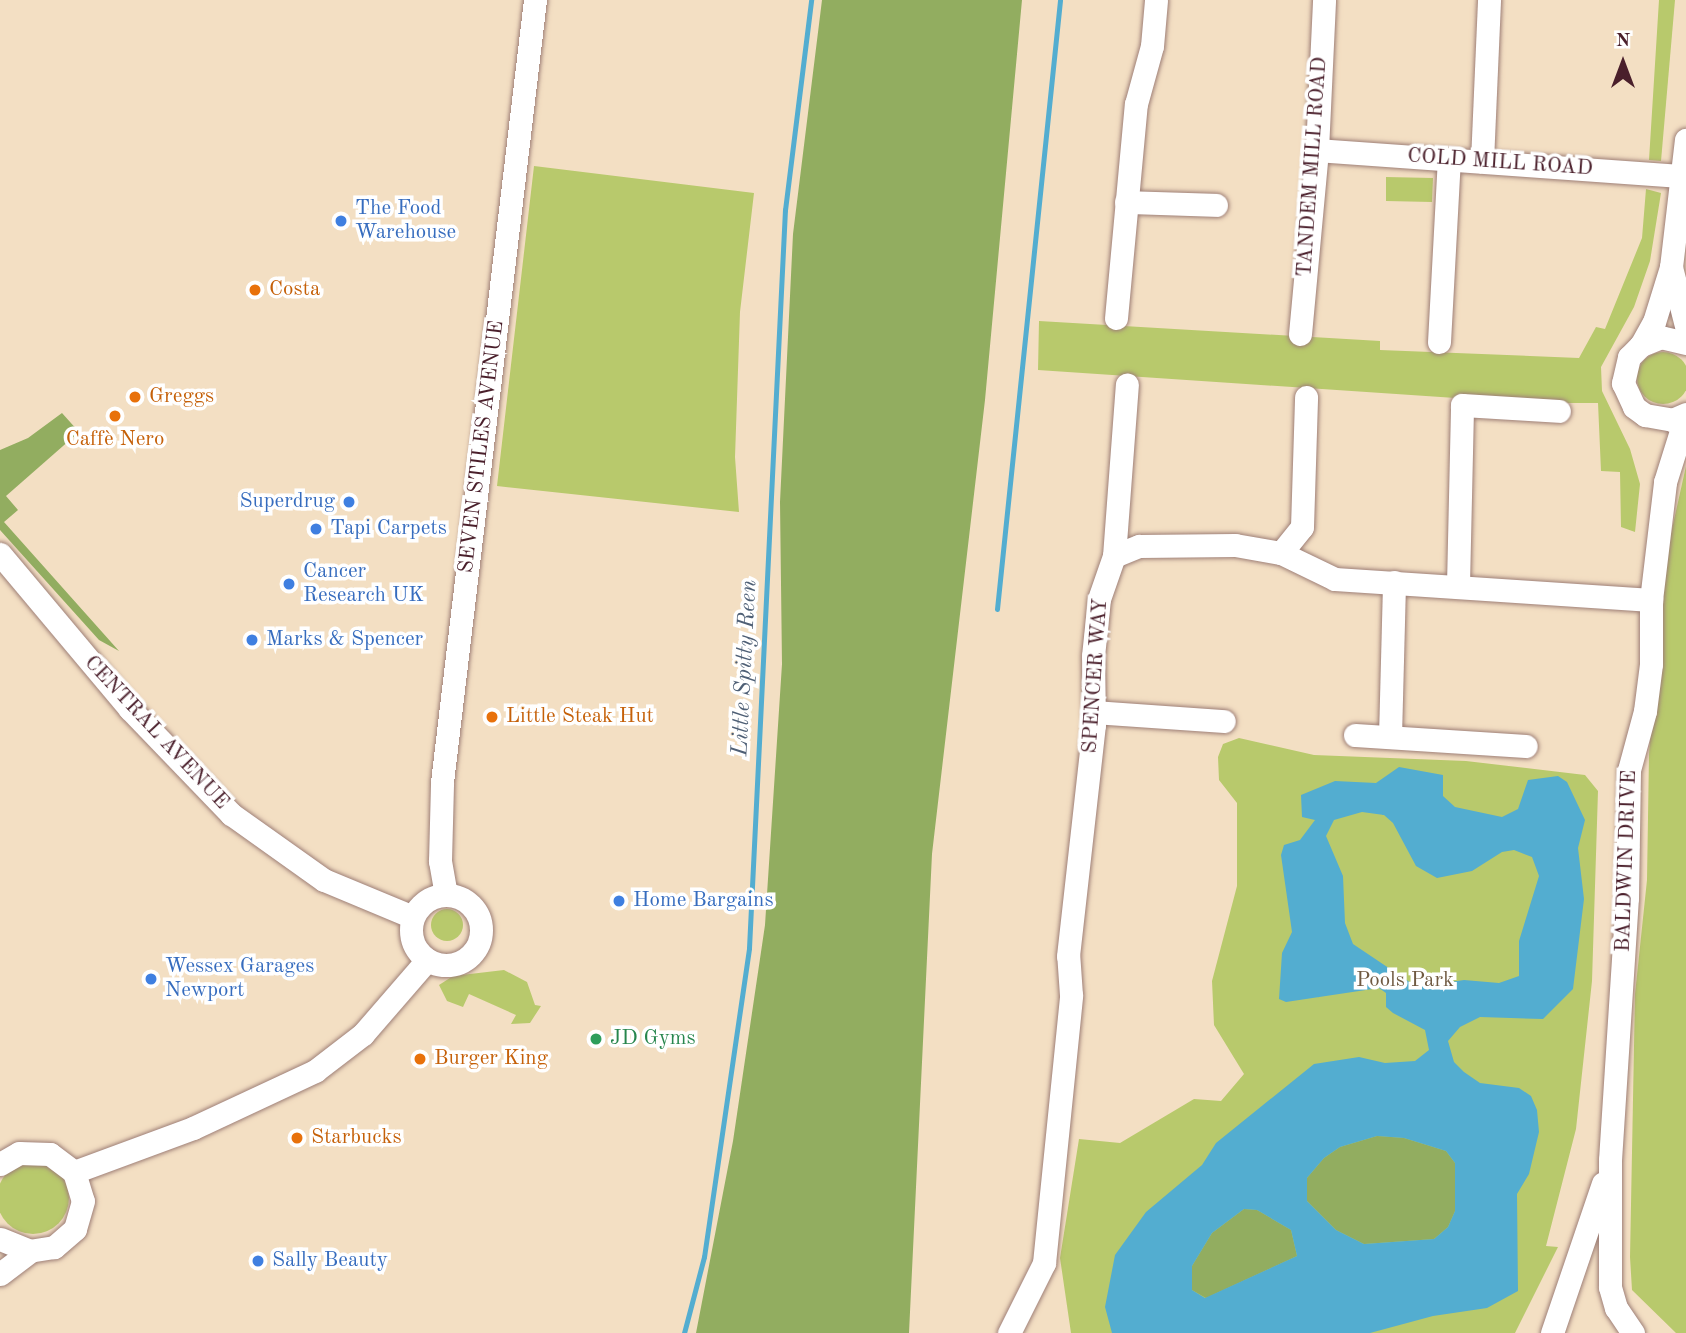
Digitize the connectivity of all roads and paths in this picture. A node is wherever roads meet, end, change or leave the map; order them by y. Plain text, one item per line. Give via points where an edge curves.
1 (535, 0) edge
2 (1156, 0) edge
3 (1324, 0) edge
4 (1489, 0) edge
5 (1686, 140) edge
6 (1317, 150) junction
7 (1449, 159) junction
8 (1482, 161) junction
9 (1683, 176) junction
10 (1126, 202) junction
11 (1216, 205) dead end
12 (1671, 267) junction
13 (1116, 318) dead end
14 (1686, 326) edge
15 (1300, 334) dead end
16 (1439, 342) dead end
17 (1686, 343) edge
18 (1641, 345) junction
19 (1128, 384) dead end
20 (1306, 397) dead end
21 (1559, 411) dead end
22 (1686, 414) edge
23 (1644, 415) junction
24 (1665, 482) junction
25 (1281, 553) junction
26 (0, 554) edge
27 (1114, 556) junction
28 (1394, 582) junction
29 (1458, 585) junction
30 (1651, 600) junction
31 (1094, 712) junction
32 (1224, 721) dead end
33 (1355, 735) dead end
34 (1390, 737) junction
35 (1526, 746) dead end
36 (446, 895) junction
37 (413, 917) junction
38 (428, 960) junction
39 (1611, 1160) junction
40 (0, 1164) edge
41 (74, 1172) junction
42 (0, 1239) edge
43 (30, 1251) junction
44 (0, 1274) edge
45 (1009, 1333) edge
46 (1552, 1333) edge
47 (1633, 1333) edge

1 - 36 street, SEVEN STILES AVENUE via 442,782 440,861
2 - 10 street via 1153,46 1136,104
3 - 6 street, TANDEM MILL ROAD
4 - 8 street
5 - 9 street
6 - 7 street, COLD MILL ROAD
6 - 15 street, TANDEM MILL ROAD
7 - 8 street, COLD MILL ROAD
7 - 16 street
8 - 9 street, COLD MILL ROAD
9 - 12 street
10 - 11 street
10 - 13 street
12 - 14 street
12 - 18 street via 1654,322
17 - 18 street via 1661,337
18 - 23 street via 1629,357 1623,383 1627,396
19 - 27 street, SPENCER WAY
20 - 25 street via 1302,527
21 - 29 street via 1462,405
22 - 23 street via 1672,419
22 - 24 street
23 - 24 street via 1658,444
24 - 30 street, BALDWIN DRIVE
25 - 27 street via 1181,543 1139,546
25 - 28 street via 1335,579
26 - 37 street, CENTRAL AVENUE via 139,719 231,814 324,880
27 - 31 street, SPENCER WAY via 1099,599
28 - 29 street
28 - 34 street
29 - 30 street
30 - 39 street, BALDWIN DRIVE via 1645,711 1629,770 1627,898
31 - 32 street
31 - 45 street, SPENCER WAY via 1068,956 1071,995 1044,1263
33 - 34 street
34 - 35 street
36 - 37 street via 426,901
36 - 38 street via 464,900 477,914 479,942 457,963
37 - 38 street via 411,937
38 - 41 street via 371,1026 315,1071 193,1128
39 - 46 street
39 - 47 street via 1610,1287 1616,1308
40 - 41 street via 19,1153 35,1151 64,1161
41 - 43 street via 83,1201 75,1229 54,1247
42 - 43 street
43 - 44 street

